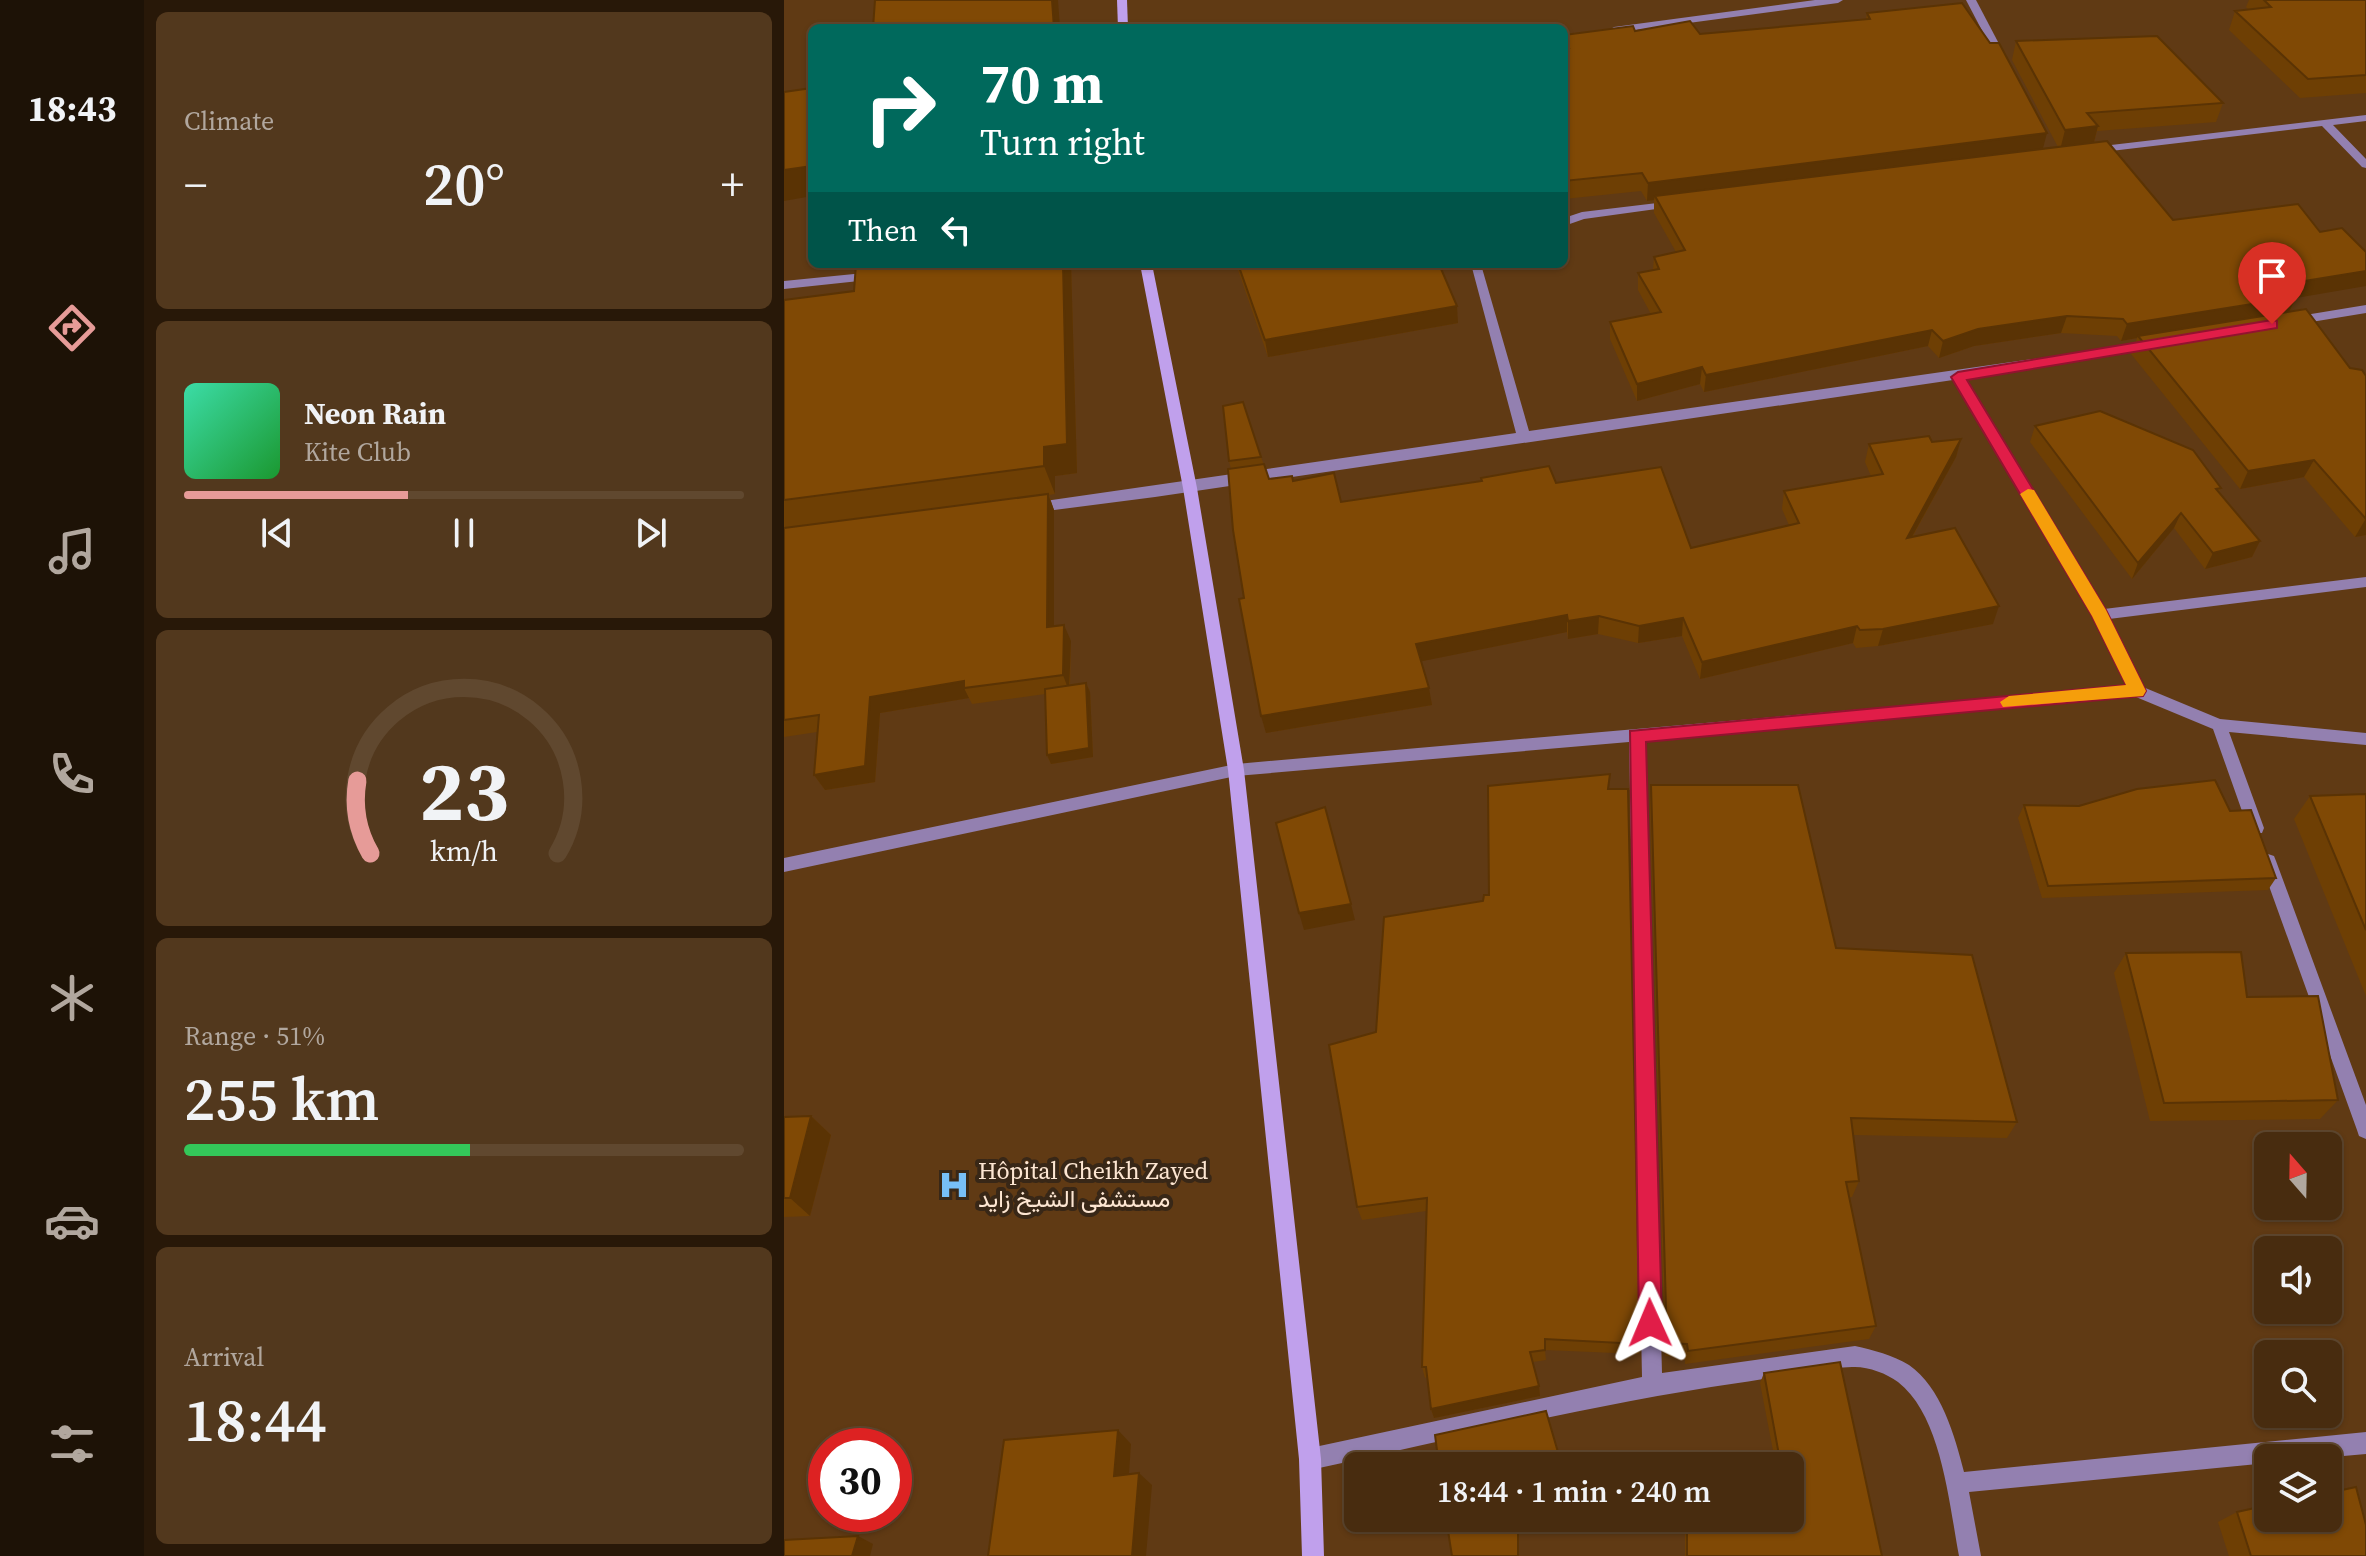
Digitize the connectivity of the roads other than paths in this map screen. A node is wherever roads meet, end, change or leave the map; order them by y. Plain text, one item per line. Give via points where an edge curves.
1 (1122, 0) edge
2 (1732, 0) edge
3 (1838, 0) edge
4 (1971, 0) edge
5 (1739, 14) junction
6 (1123, 24) edge
7 (1608, 31) edge
8 (2008, 70) edge
9 (2366, 118) edge
10 (2325, 123) junction
11 (2083, 151) edge
12 (2366, 165) edge
13 (1692, 202) edge
14 (1568, 221) edge
15 (1147, 268) edge
16 (1478, 268) edge
17 (872, 270) edge
18 (886, 275) edge
19 (784, 285) edge
20 (2366, 309) edge
21 (2272, 324) edge
22 (2162, 343) edge
23 (1958, 377) junction
24 (1524, 437) junction
25 (1190, 488) junction
26 (1018, 509) edge
27 (2366, 582) edge
28 (2100, 615) junction
29 (2137, 691) junction
30 (2219, 725) junction
31 (1637, 736) junction
32 (2366, 739) edge
33 (1236, 770) junction
34 (784, 865) edge
35 (2366, 1130) edge
36 (1652, 1385) junction
37 (2366, 1443) edge
38 (1310, 1459) junction
39 (1956, 1483) junction
40 (1313, 1556) edge
41 (1970, 1556) edge

1 - 6 main road
2 - 5 street
3 - 5 street
4 - 8 street
5 - 7 street
9 - 10 street
10 - 11 street
10 - 12 street
13 - 14 street
15 - 25 main road
16 - 24 street
17 - 18 street
17 - 19 street
20 - 21 street
22 - 23 street
23 - 24 street
23 - 28 street
24 - 25 street
25 - 26 street
25 - 33 main road
27 - 28 street
28 - 29 street
29 - 30 street
29 - 31 street
30 - 32 street
30 - 35 street
31 - 33 street
31 - 36 street
33 - 34 street
33 - 38 main road
36 - 38 street
36 - 39 street via 1855,1356 1886,1363 1912,1381 1940,1426
37 - 39 street
38 - 40 main road
39 - 41 street

